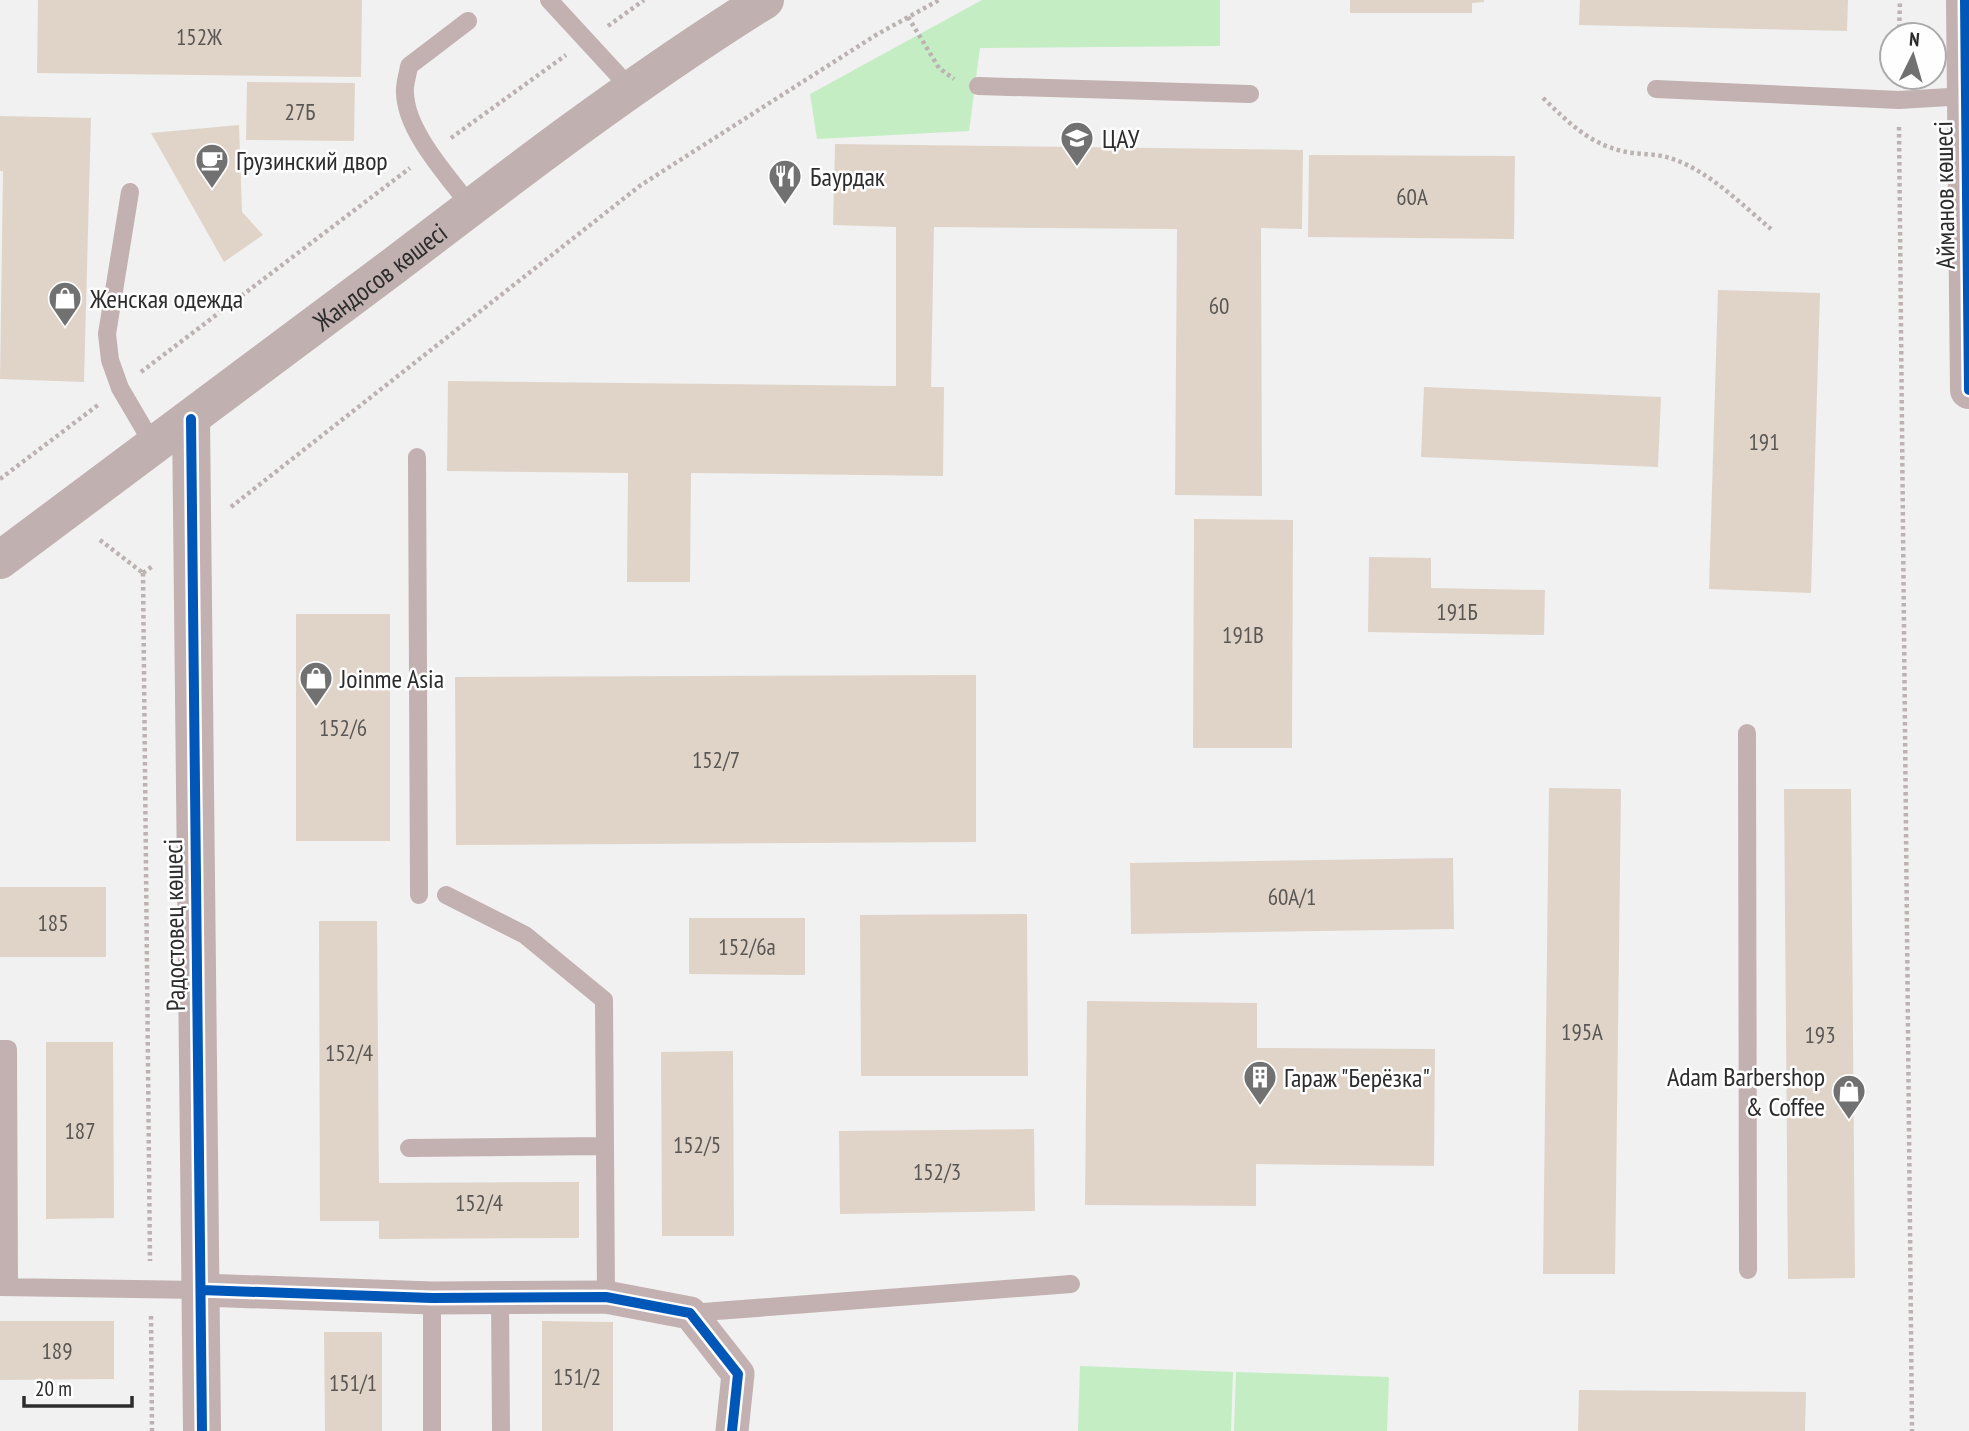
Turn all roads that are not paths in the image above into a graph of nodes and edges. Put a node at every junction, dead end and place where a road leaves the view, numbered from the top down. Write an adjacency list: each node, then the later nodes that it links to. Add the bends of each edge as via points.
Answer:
1 (549, 0): 7 (lane)
2 (765, 0): 7 (main road, Жандосов көшесі)
3 (1965, 0): 9 (street, Айманов көшесі)
4 (468, 21): 11 (lane, via 409,66 405,93 413,124)
5 (978, 86): 8 (lane)
6 (1656, 89): 9 (lane, via 1899,100)
7 (632, 90): 11 (main road, Жандосов көшесі)
8 (1250, 94)
9 (1966, 96): 12 (street, Айманов көшесі)
10 (130, 192): 14 (lane, via 107,334 120,388)
11 (471, 207): 13 (main road, Жандосов көшесі)
12 (1969, 390)
13 (191, 419): 14 (main road, Жандосов көшесі); 26 (street, Радостовец көшесі)
14 (154, 446): 16 (main road, Жандосов көшесі)
15 (417, 457): 18 (lane)
16 (0, 560)
17 (1747, 733): 23 (lane)
18 (419, 895)
19 (446, 895): 21 (lane, via 525,934 604,1000)
20 (0, 1049): 25 (lane, via 8,1049)
21 (604, 1146): 22 (lane); 28 (lane)
22 (409, 1147)
23 (1748, 1270)
24 (1071, 1284): 30 (lane)
25 (4, 1287): 26 (lane)
26 (201, 1290): 29 (street); 31 (street, Радостовец көшесі)
27 (500, 1297): 28 (street); 29 (street); 33 (lane)
28 (606, 1297): 30 (street)
29 (432, 1298): 32 (lane)
30 (690, 1313): 34 (street, via 738,1374)
31 (202, 1431)
32 (432, 1431)
33 (501, 1431)
34 (732, 1431)

